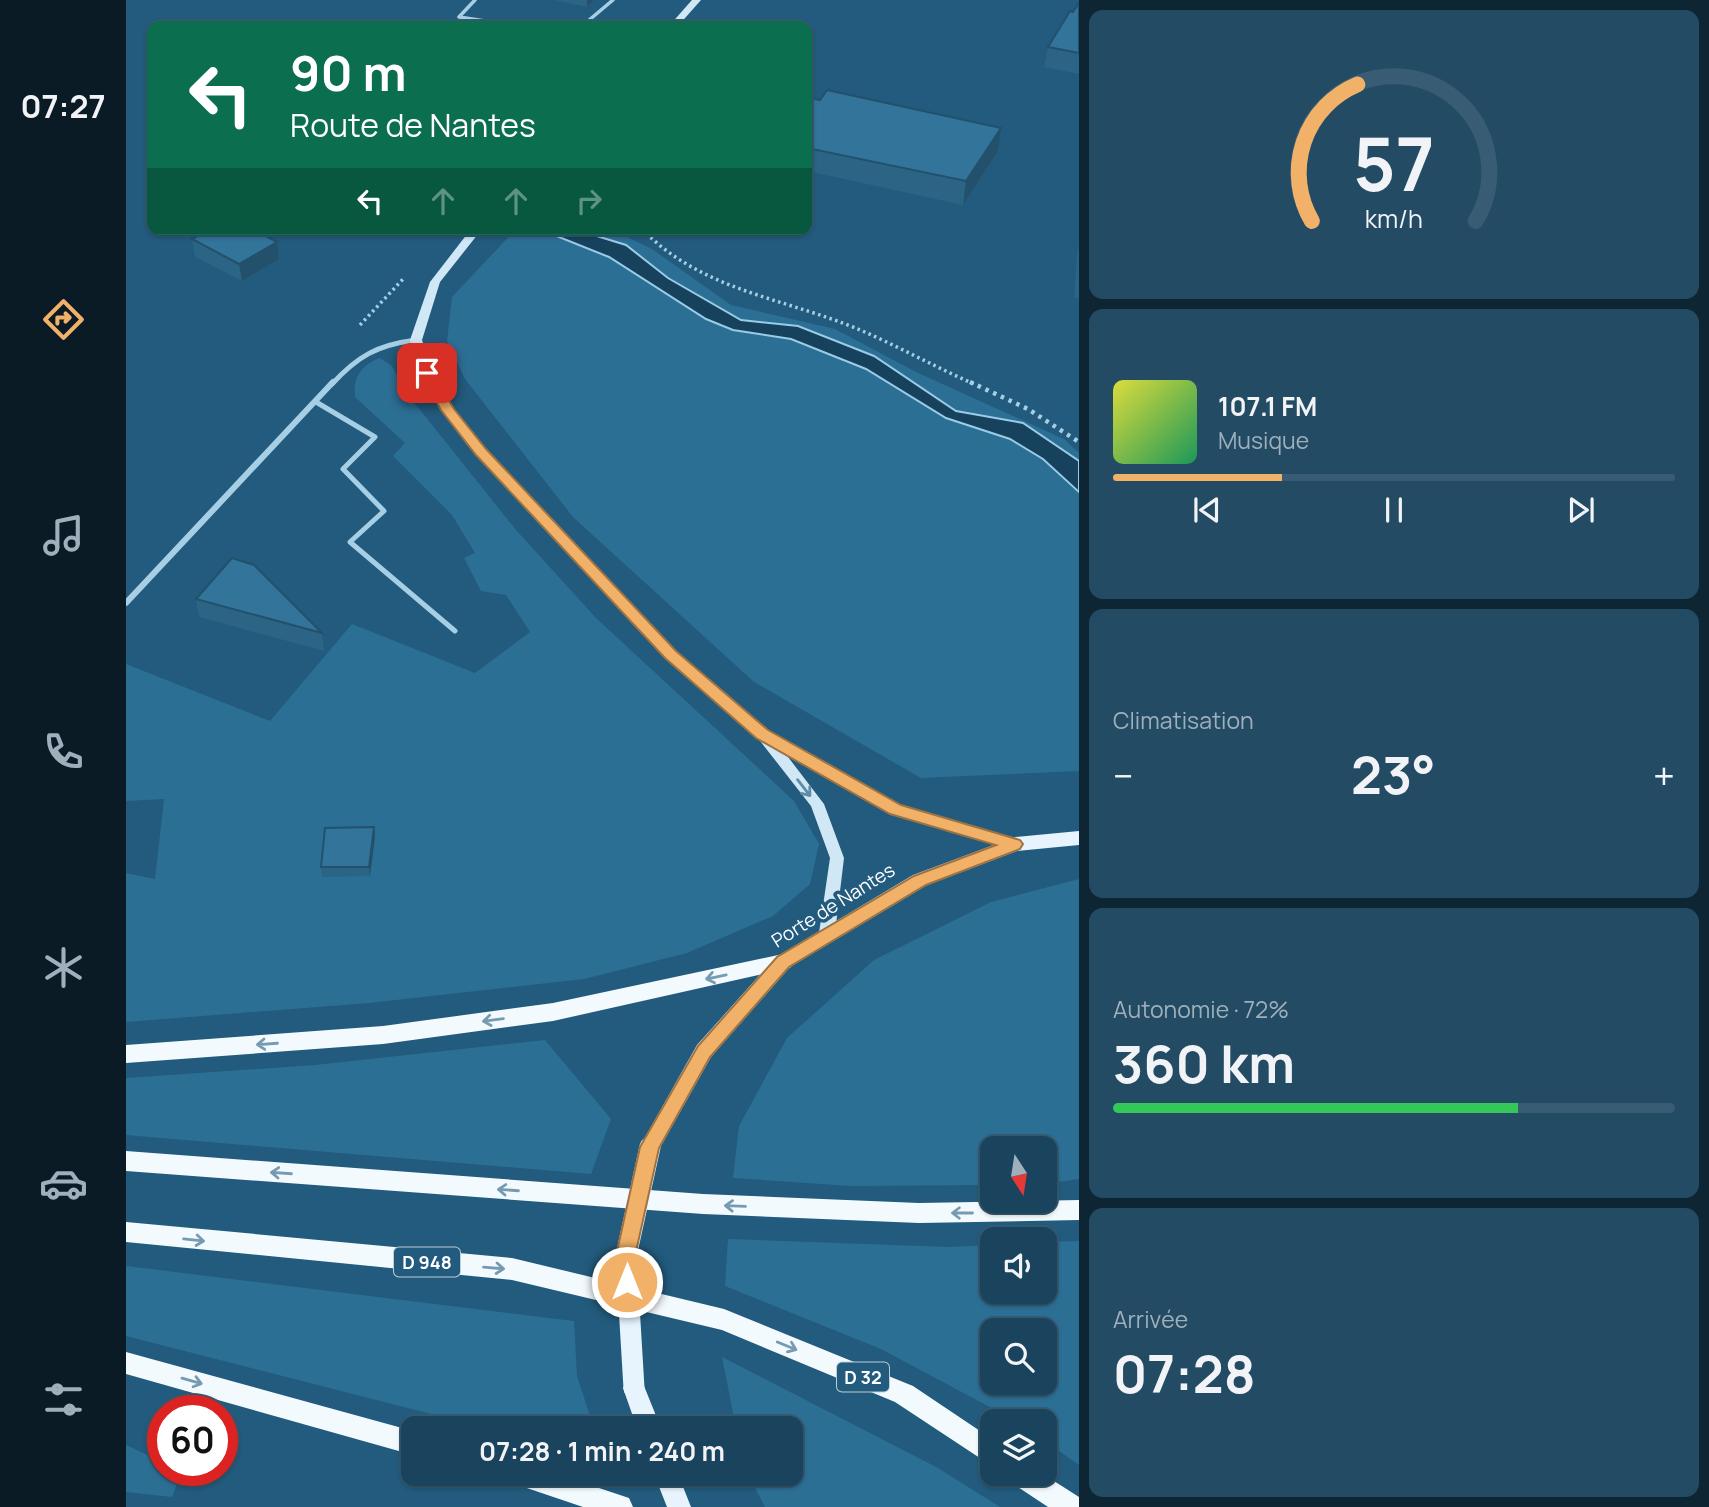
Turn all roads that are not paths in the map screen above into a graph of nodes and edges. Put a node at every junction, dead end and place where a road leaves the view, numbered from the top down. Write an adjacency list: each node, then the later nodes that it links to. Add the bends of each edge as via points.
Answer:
1 (475, 0): 4 (lane, via 459,17)
2 (613, 0): 5 (lane)
3 (697, 0): 6 (main road)
4 (486, 21)
5 (588, 21)
6 (678, 21)
7 (472, 235): 8 (main road, via 435,282)
8 (416, 340): 9 (street, via 391,343 355,359); 12 (main road, via 432,383 481,452 671,654)
9 (316, 402): 10 (street); 11 (lane, via 375,437 343,469 384,511 350,542)
10 (126, 603)
11 (455, 631)
12 (762, 734): 14 (main road, via 895,810); 15 (main road, one-way to 15, via 817,804 837,858)
13 (1079, 838): 14 (main road, Porte de Nantes)
14 (1014, 844): 15 (main road, Porte de Nantes, via 920,880)
15 (827, 933): 16 (main road, Porte de Nantes)
16 (783, 962): 17 (highway, one-way to 17, via 553,1012 383,1035); 23 (main road, Porte de Nantes, bridge, via 704,1051 650,1147 626,1256 634,1388)
17 (126, 1054)
18 (126, 1161): 19 (highway, one-way to 18, via 919,1213 703,1204)
19 (1079, 1210)
20 (126, 1232): 21 (highway, D 948, one-way to 21, via 512,1269)
21 (724, 1320): 25 (highway, D 32, one-way to 25, via 904,1394)
22 (126, 1363): 24 (highway, one-way to 24)
23 (644, 1416)
24 (401, 1440)
25 (980, 1446)
26 (557, 1486): 29 (highway)
27 (671, 1486): 30 (main road)
28 (1039, 1486): 31 (highway)
29 (620, 1507)
30 (679, 1507)
31 (1071, 1507)

